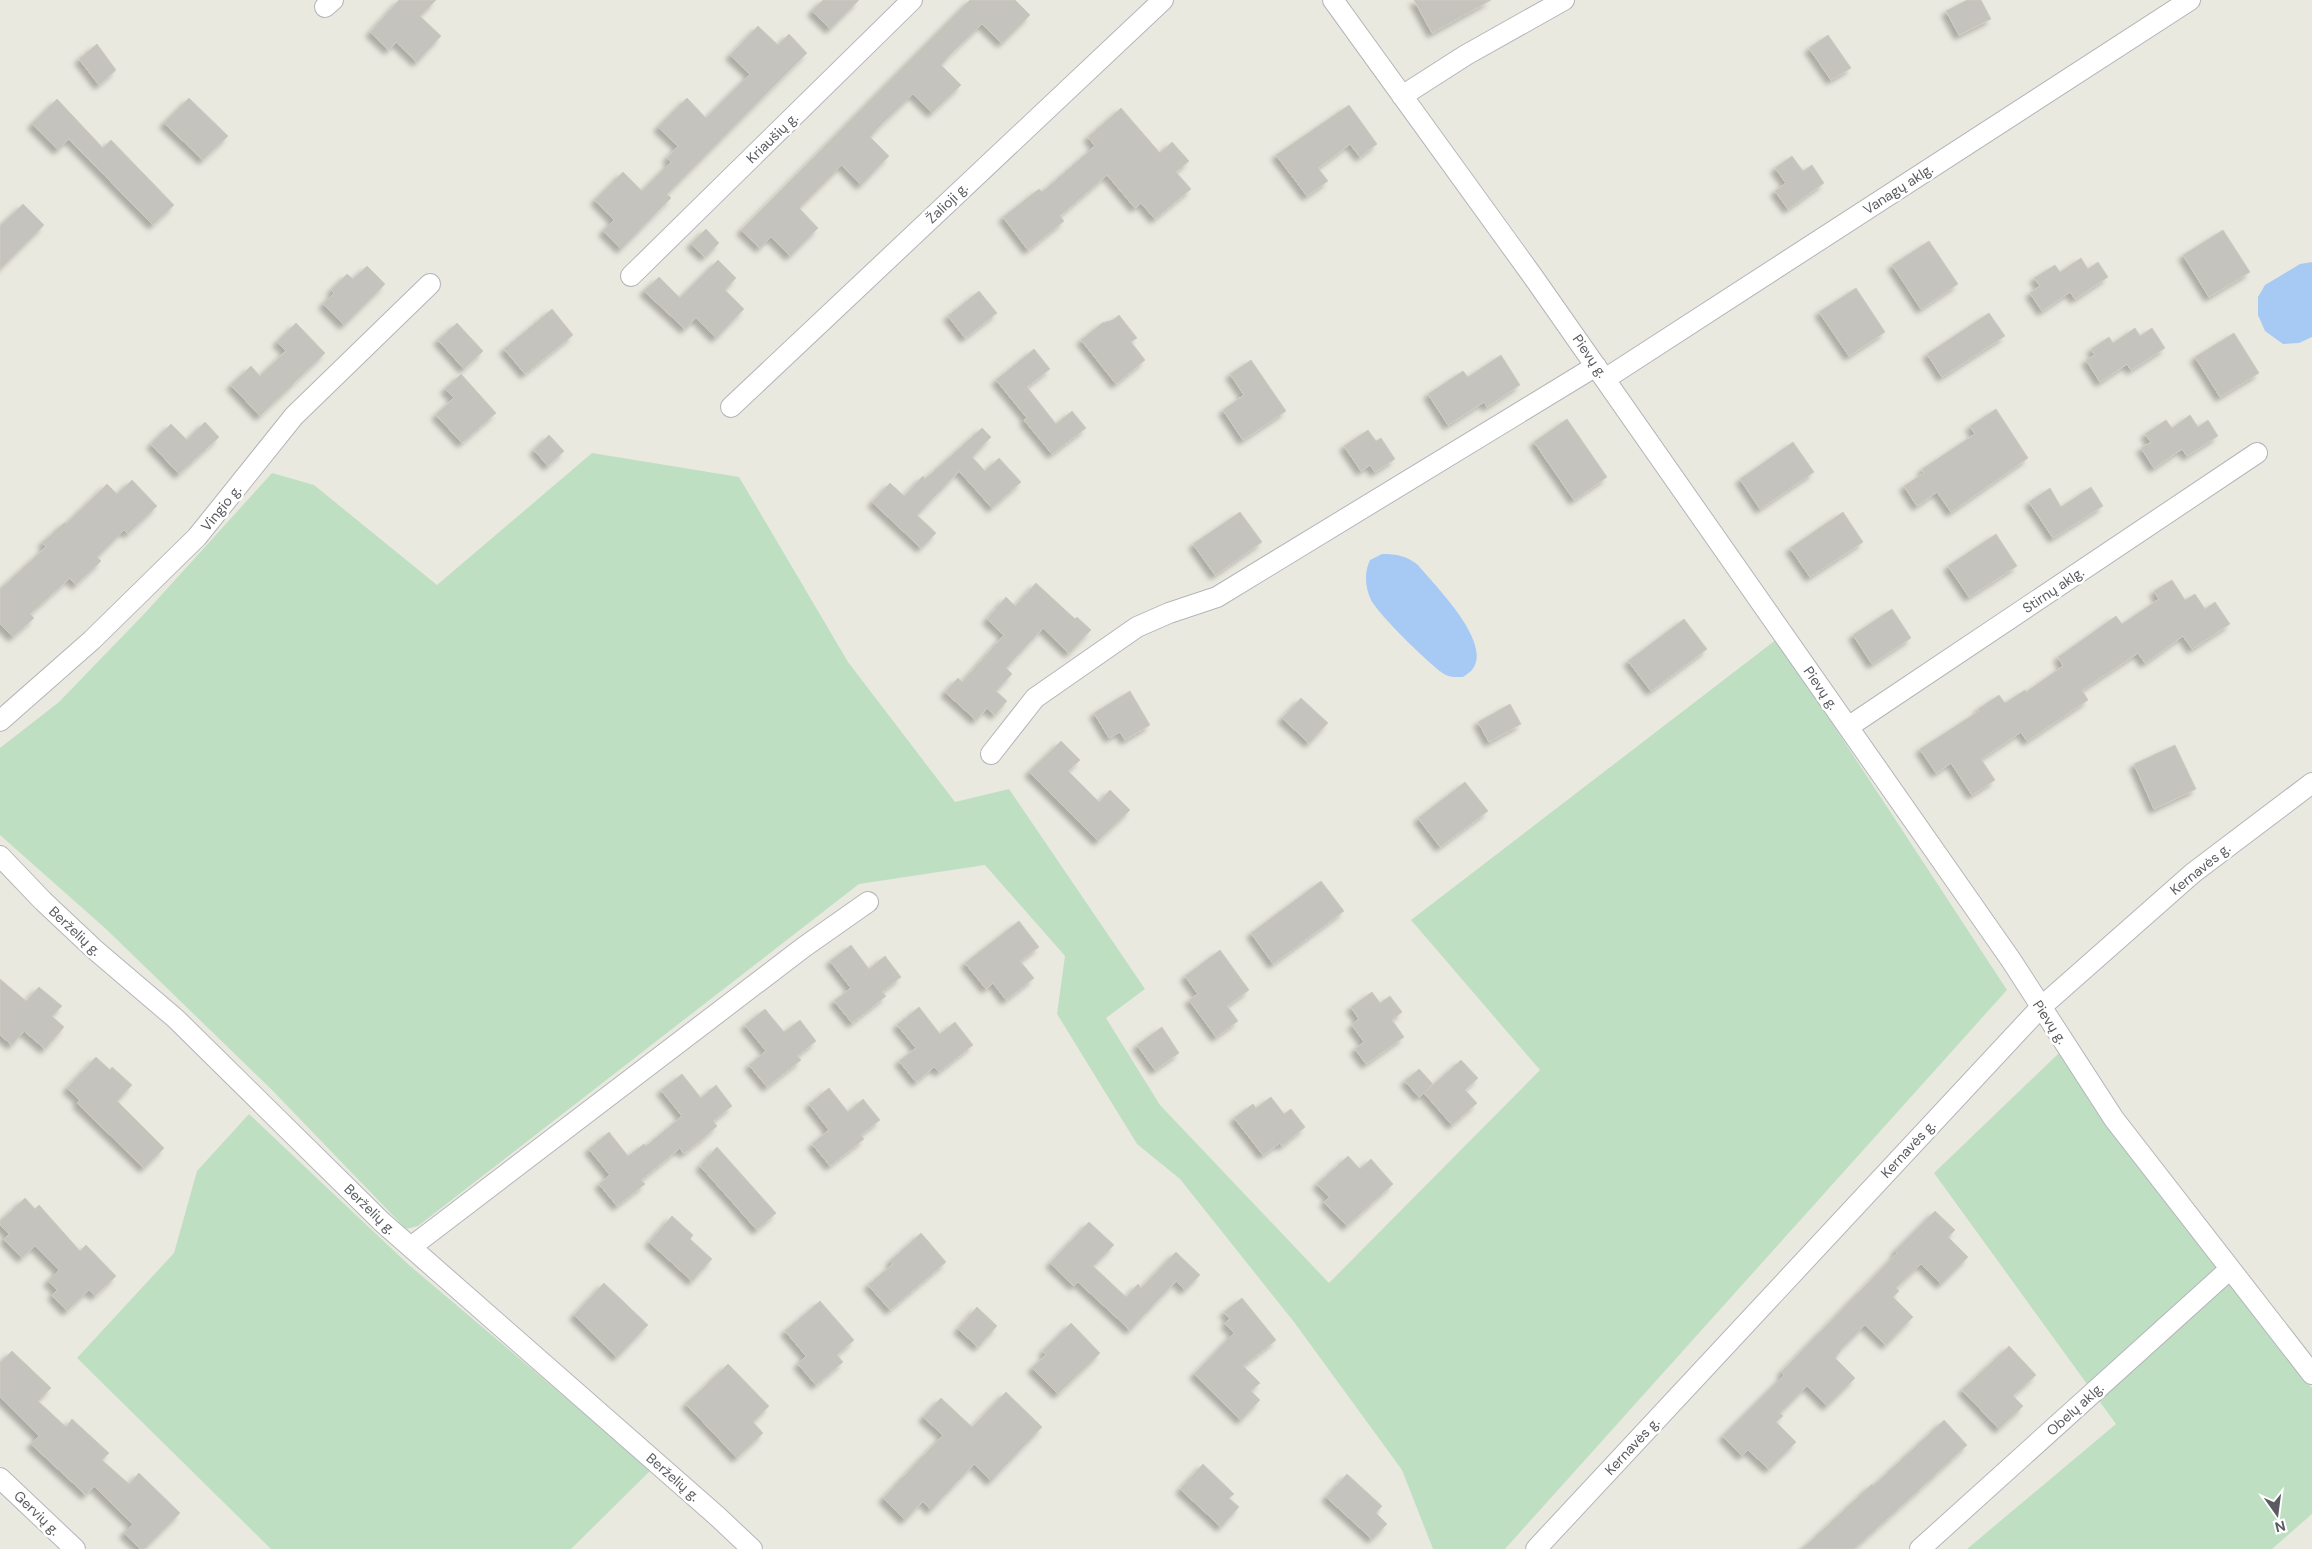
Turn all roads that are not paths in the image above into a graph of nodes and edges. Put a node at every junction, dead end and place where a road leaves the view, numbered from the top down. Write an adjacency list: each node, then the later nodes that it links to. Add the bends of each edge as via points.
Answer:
1 (912, 0): 7 (street, Kriaušių g.)
2 (1163, 0): 10 (street, Žalioji g.)
3 (1333, 0): 6 (street, Pievų g.)
4 (1564, 0): 6 (street, via 1466,55)
5 (2190, 0): 9 (street, Vanagų aklg.)
6 (1402, 96): 9 (street, Pievų g.)
7 (631, 276)
8 (430, 284): 12 (street, Vingio g., via 294,416 197,537 92,640)
9 (1601, 372): 13 (street, Pievų g.); 14 (street, Vanagų aklg., via 1217,597 1137,628 1035,698)
10 (731, 407)
11 (2257, 453): 13 (street, Stirnų aklg.)
12 (0, 721)
13 (1848, 727): 18 (street, Pievų g., via 2011,960)
14 (990, 754)
15 (2312, 783): 18 (street, Kernavės g., via 2193,873)
16 (0, 856): 19 (street, Berželių g., via 94,949 175,1018)
17 (868, 902): 19 (street, via 804,947)
18 (2040, 1008): 20 (street, Pievų g., via 2114,1119); 25 (street, Kernavės g.)
19 (411, 1247): 24 (street, Berželių g.)
20 (2230, 1268): 21 (street, Pievų g.); 26 (street, Obelų aklg.)
21 (2312, 1374)
22 (0, 1478): 23 (street, Gervių g.)
23 (75, 1549)
24 (752, 1549)
25 (1536, 1549)
26 (1920, 1549)

